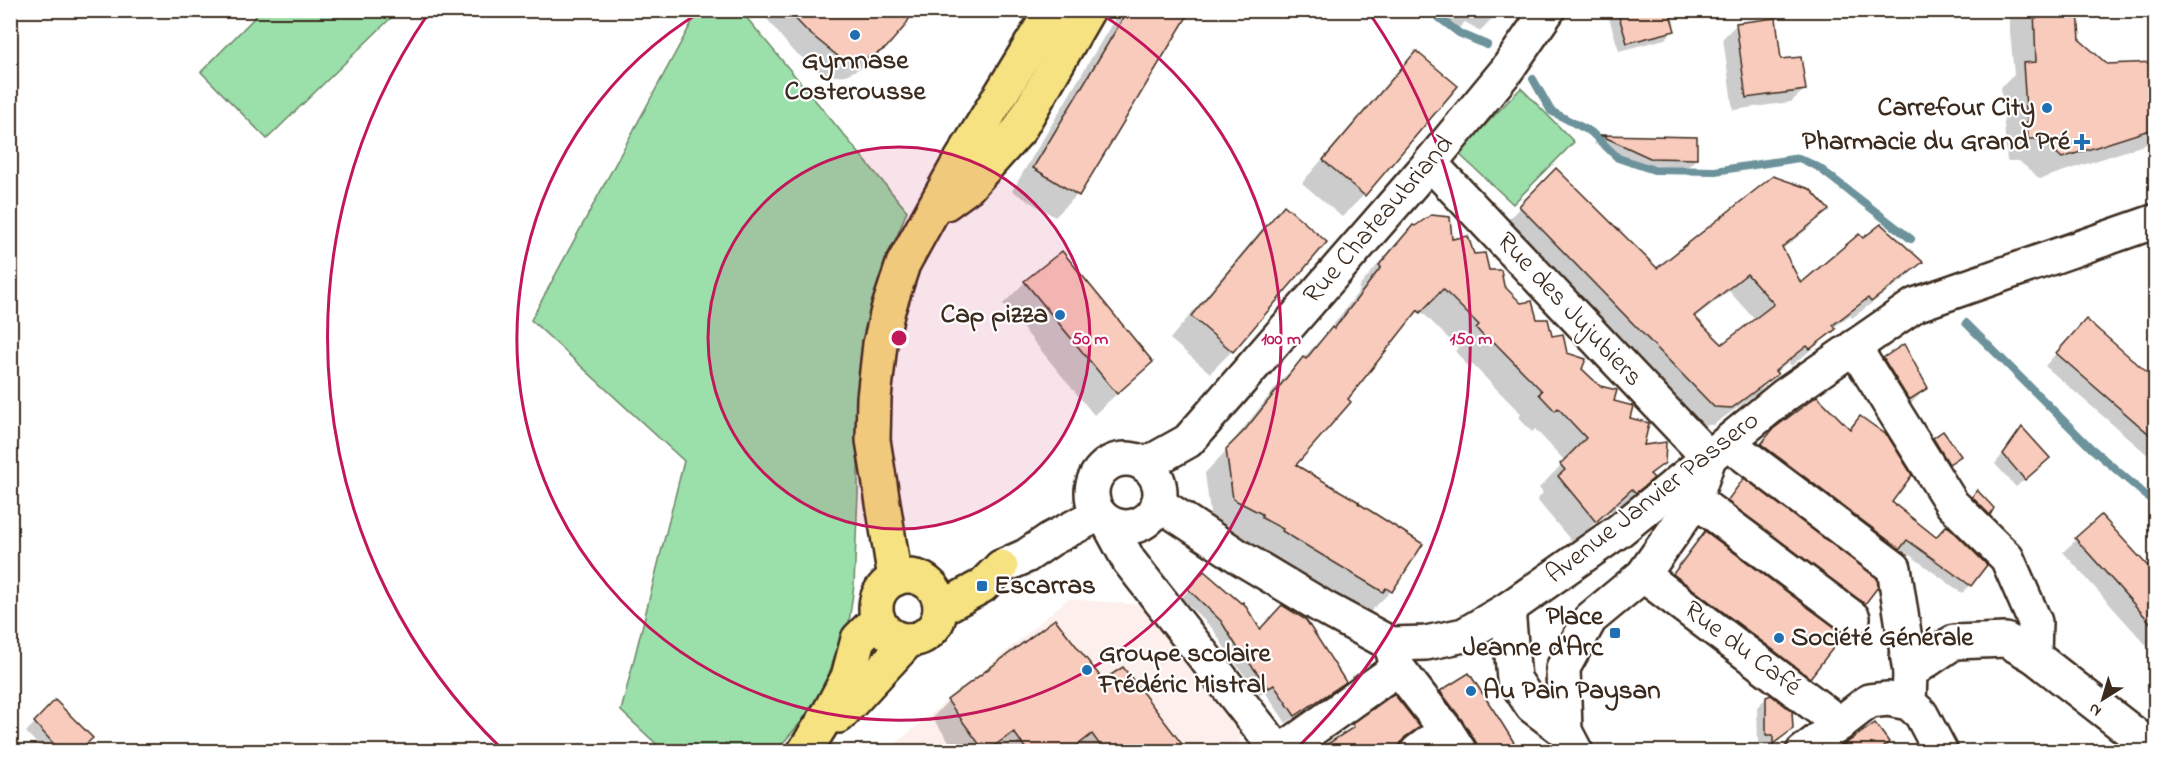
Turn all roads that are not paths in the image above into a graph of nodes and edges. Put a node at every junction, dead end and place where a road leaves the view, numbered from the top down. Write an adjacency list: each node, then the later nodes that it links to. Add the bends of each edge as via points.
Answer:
1 (1052, 10): 5 (main road)
2 (1088, 10): 5 (main road, via 1019,130 968,187)
3 (1548, 10): 4 (street, Rue Chateaubriand, via 1506,71)
4 (1430, 163): 8 (street, Rue des Jujubiers); 9 (street, Rue Chateaubriand, via 1188,441)
5 (930, 214): 15 (main road, via 903,264 888,310 875,387 873,440)
6 (2156, 221): 7 (street, Avenue Janvier Passero, via 1915,305)
7 (1854, 347): 8 (street, Avenue Janvier Passero, via 1785,395); 22 (street, via 1952,504 2007,558 2036,622)
8 (1718, 450): 10 (street); 17 (street, Avenue Janvier Passero, via 1620,530); 23 (street, Rue des Jujubiers, via 1894,568)
9 (1145, 465): 11 (street, via 1157,480); 12 (street, via 1117,460 1099,472 1092,493 1093,504)
10 (1695, 500): 14 (street); 18 (street)
11 (1158, 503): 12 (street, via 1152,515 1138,525 1118,526); 21 (street, Avenue Janvier Passero, via 1357,627)
12 (1103, 518): 13 (street, via 1051,539); 29 (street, via 1129,561)
13 (1001, 567): 16 (main road, via 982,586)
14 (1643, 575): 24 (street, Rue du Café); 26 (street, via 1590,620 1563,668)
15 (895, 579): 16 (main road, via 909,576 926,583 937,597); 19 (main road, via 879,594)
16 (940, 609): 20 (main road, via 929,633)
17 (1508, 609): 21 (street, Avenue Janvier Passero, via 1464,635 1425,643); 26 (street, via 1514,679 1532,706)
18 (1853, 618)
19 (878, 619): 20 (main road, via 890,635); 28 (main road, via 858,639 848,677)
20 (909, 640): 28 (main road)
21 (1394, 656): 25 (street); 29 (street, via 1314,727)
22 (2034, 656): 23 (street, via 2006,640 1954,642); 27 (street, via 2142,740)
23 (1910, 687): 24 (street, via 1888,699 1869,701); 32 (street)
24 (1840, 724): 31 (street)
25 (1453, 741): 30 (street)
26 (1571, 741)
27 (2156, 744)
28 (805, 752)
29 (1279, 752)
30 (1417, 752)
31 (1803, 752)
32 (1941, 752)

